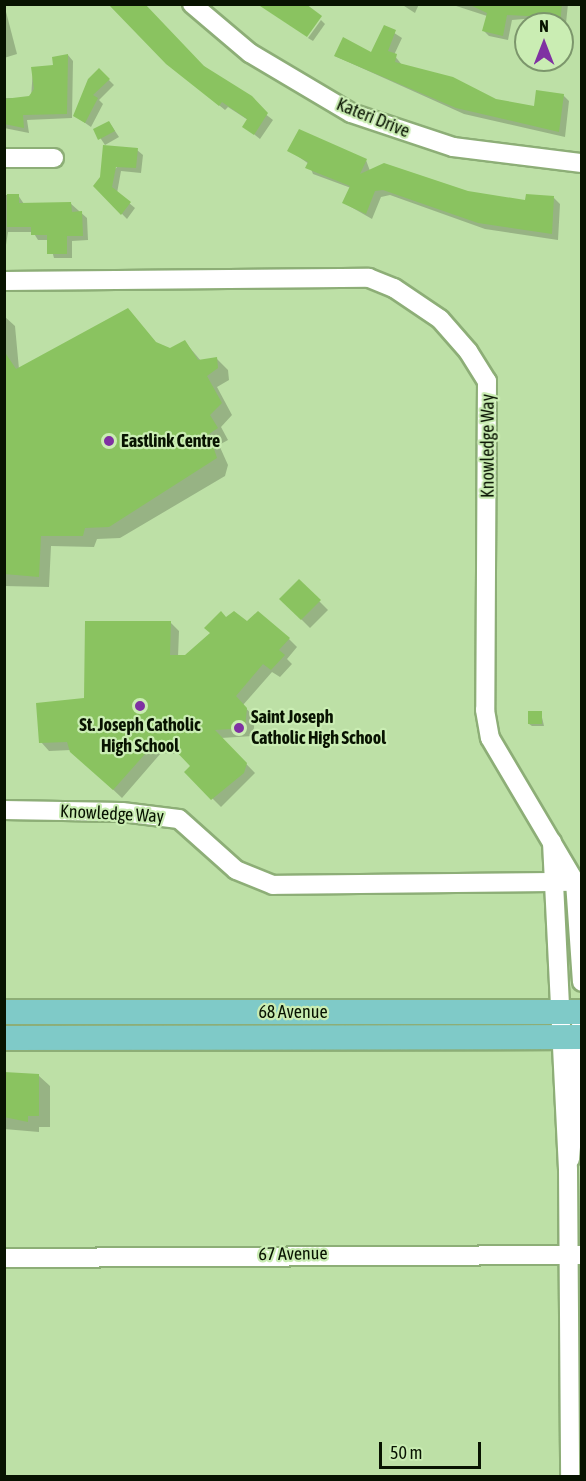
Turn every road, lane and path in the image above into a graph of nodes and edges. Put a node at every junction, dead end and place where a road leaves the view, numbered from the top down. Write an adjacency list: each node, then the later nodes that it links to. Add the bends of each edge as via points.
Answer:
1 (192, 4): 4 (street, Kateri Drive, via 250,53 351,113 453,147)
2 (4, 158): 3 (street)
3 (54, 158)
4 (582, 163)
5 (4, 280): 7 (street, Knowledge Way, via 369,278 394,288 440,319 487,381 485,710 490,738 551,837)
6 (4, 810): 7 (street, Knowledge Way, via 122,812 179,819 236,870 273,885)
7 (566, 882): 8 (street, Knowledge Way); 10 (street, Knowledge Way)
8 (582, 982)
9 (4, 1012): 10 (main road, 68 Avenue)
10 (574, 1012): 12 (street, Knowledge Way)
11 (4, 1038): 12 (main road, 68 Avenue)
12 (574, 1038): 13 (street, Knowledge Way, via 568,1170)
13 (575, 1255): 14 (street, 67 Avenue); 15 (street, Knowledge Way)
14 (4, 1258)
15 (570, 1476)

